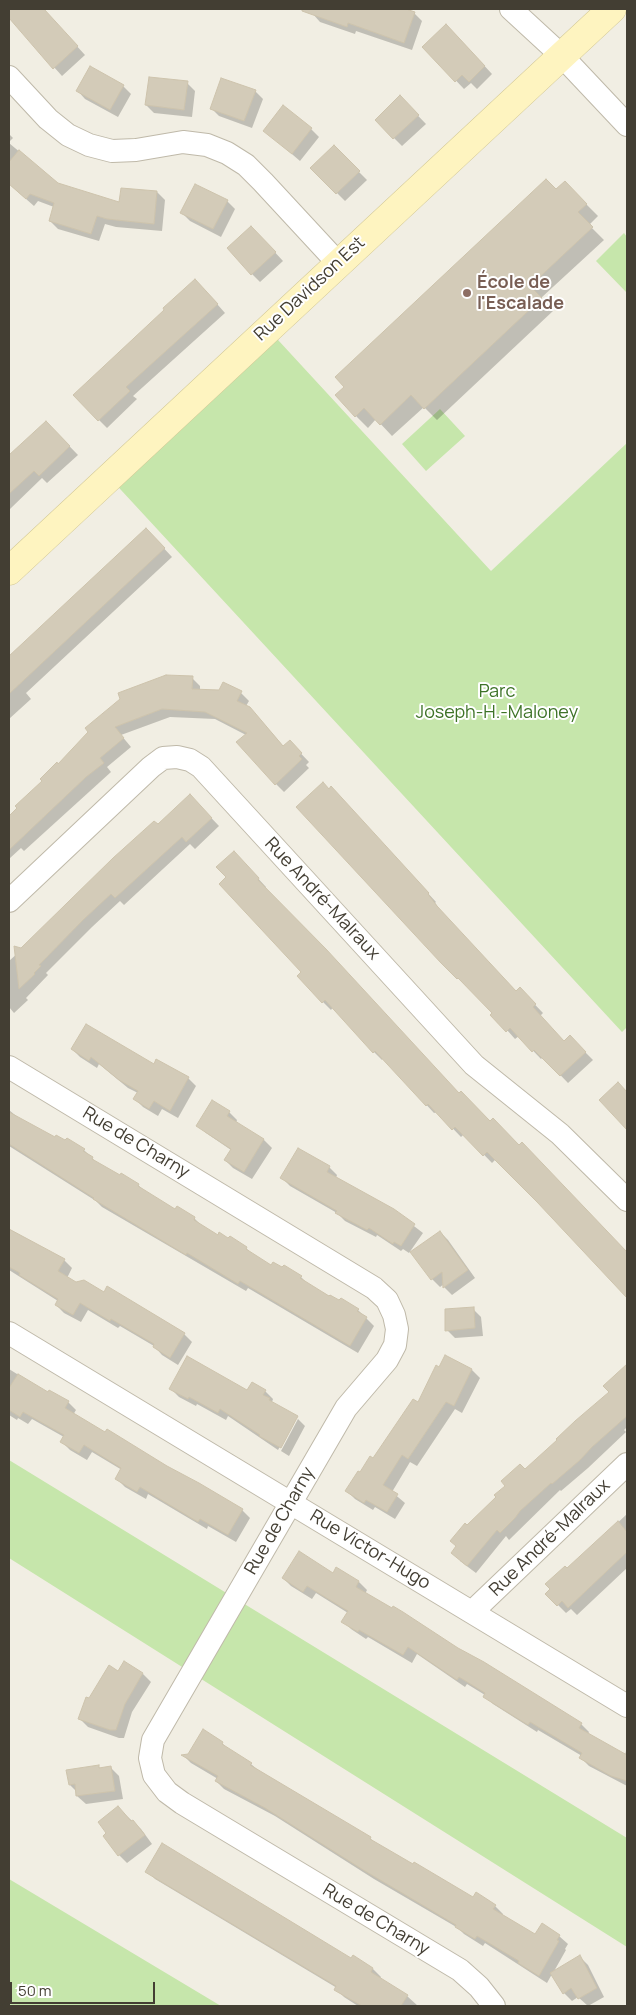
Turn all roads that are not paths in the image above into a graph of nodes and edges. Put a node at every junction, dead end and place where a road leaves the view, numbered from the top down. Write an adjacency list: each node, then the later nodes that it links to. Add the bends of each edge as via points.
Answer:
1 (512, 9): 3 (street)
2 (612, 9): 3 (street, Rue Davidson Est)
3 (562, 56): 5 (street); 6 (street, Rue Davidson Est)
4 (9, 77): 6 (street, via 48,119 68,136 89,145 112,151 183,142 207,145 227,153 246,165)
5 (627, 125)
6 (338, 263): 7 (street, Rue Davidson Est)
7 (9, 571)
8 (9, 901): 10 (street, Rue André-Malraux, via 151,767 163,758 177,756 190,760 201,767 474,1065)
9 (9, 1066): 13 (street, Rue de Charny, via 374,1288 387,1300 397,1329 387,1360 346,1408)
10 (623, 1188)
11 (9, 1334): 13 (street, Rue Victor-Hugo)
12 (627, 1464): 14 (street, Rue André-Malraux)
13 (291, 1502): 14 (street, Rue Victor-Hugo); 16 (street, Rue de Charny, via 153,1740 150,1758 154,1775 167,1792 182,1803 460,1970 479,1986)
14 (473, 1611): 15 (street, Rue Victor-Hugo)
15 (627, 1706)
16 (494, 2006)

